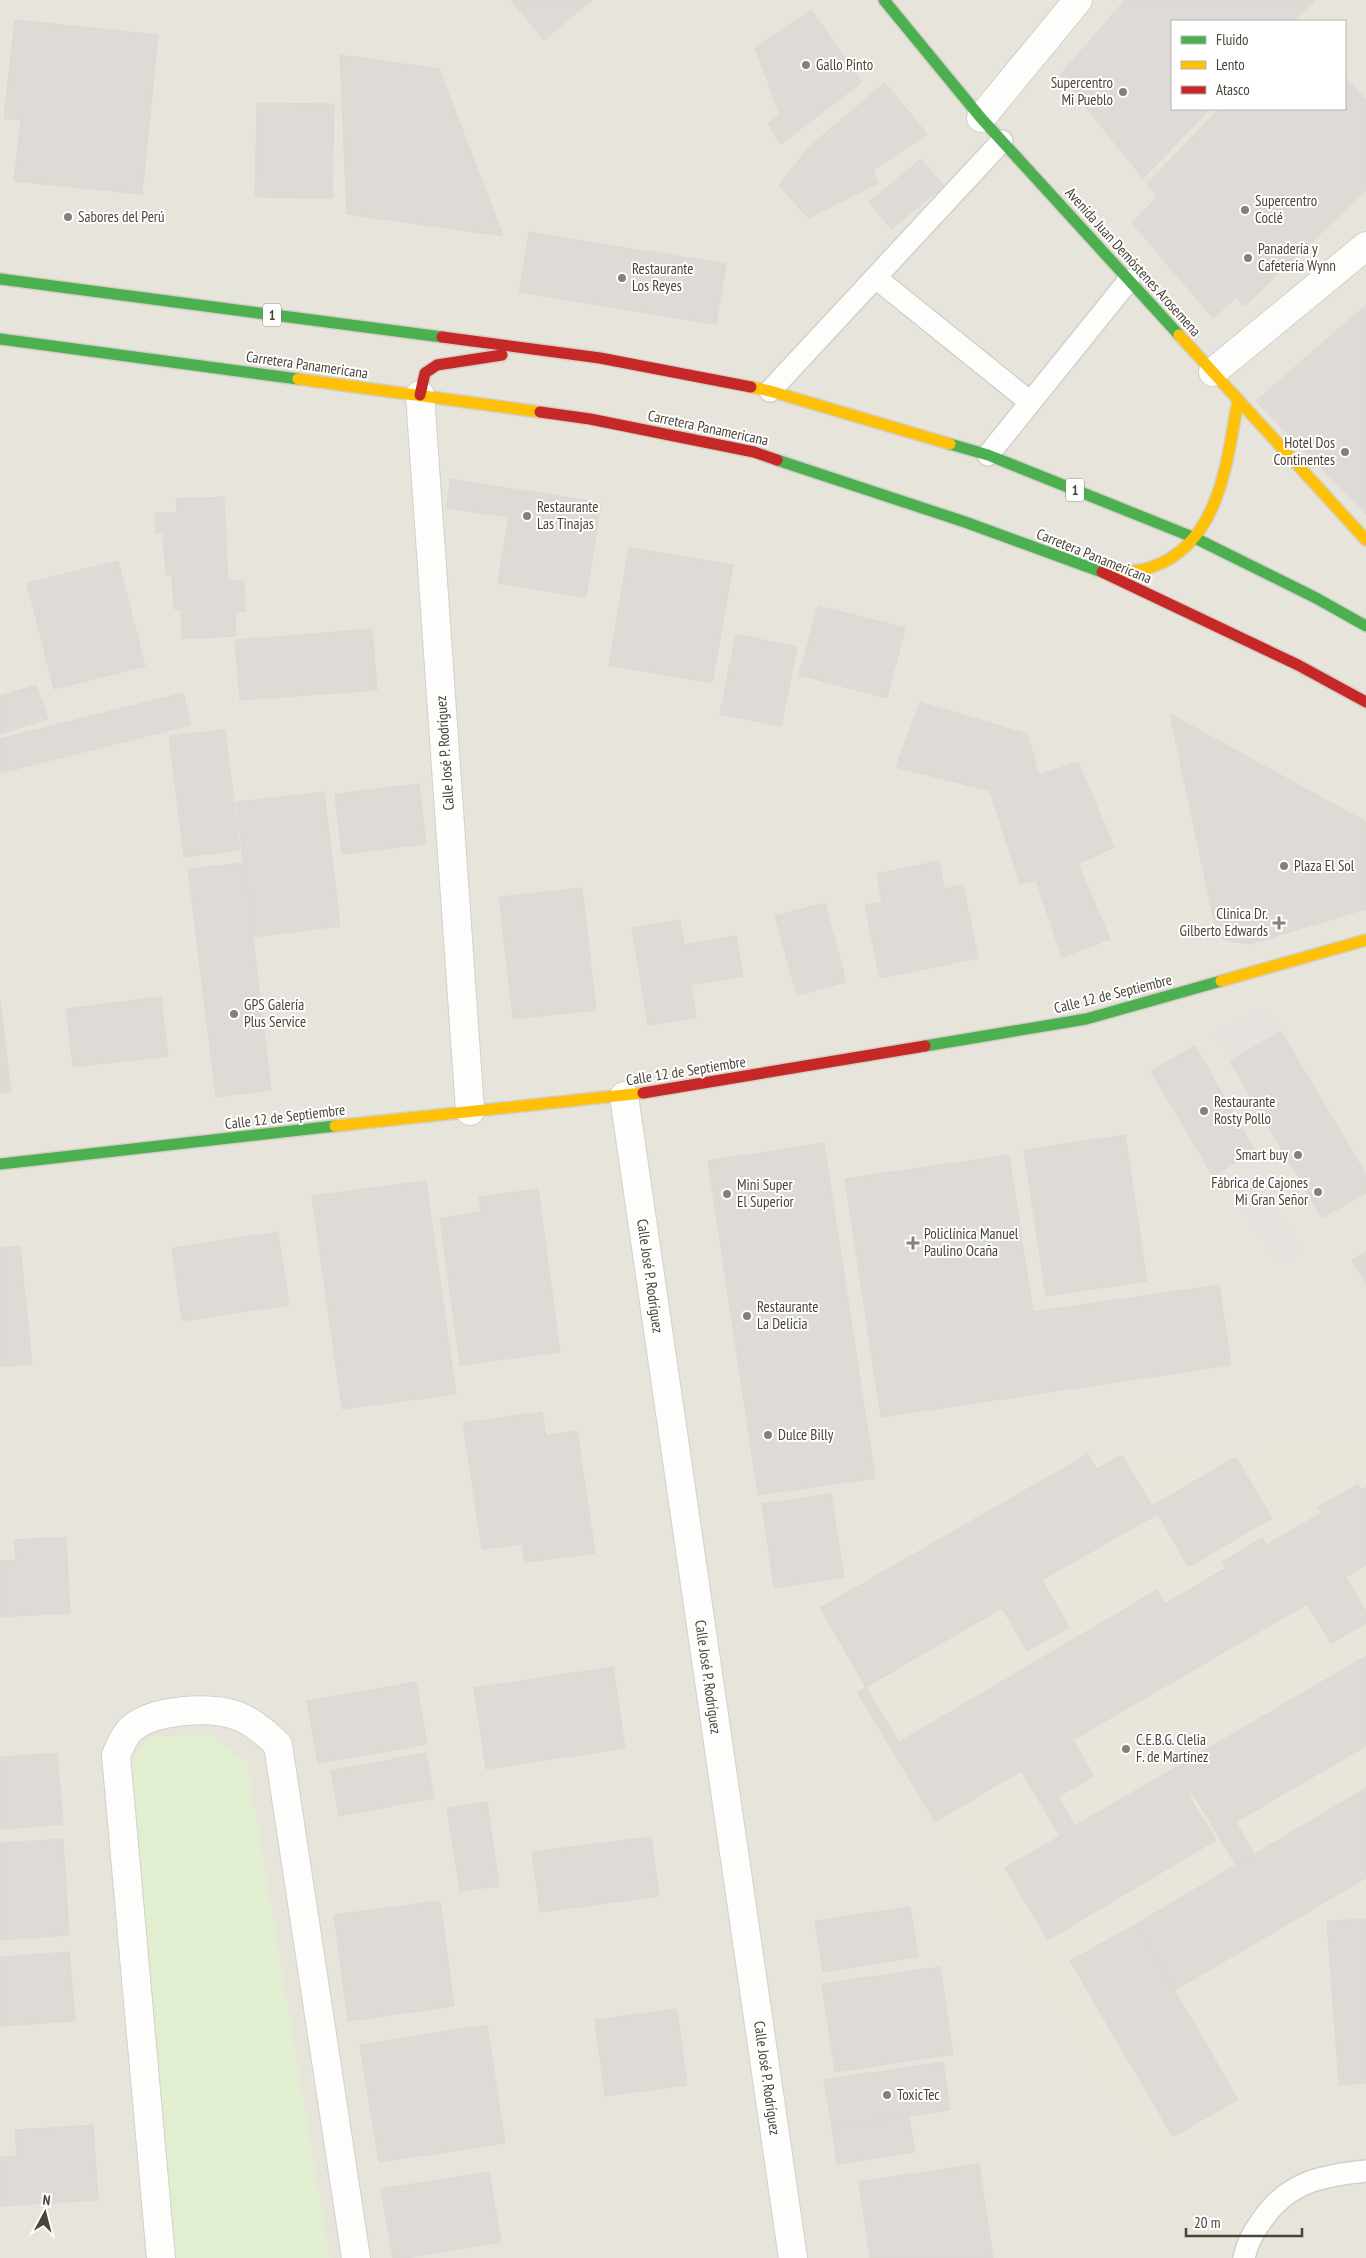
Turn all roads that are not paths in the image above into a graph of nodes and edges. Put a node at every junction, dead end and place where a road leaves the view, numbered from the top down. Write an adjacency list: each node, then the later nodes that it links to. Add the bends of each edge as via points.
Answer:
1 (884, 0): 3 (main road, Avenida Juan Demóstenes Arosemena)
2 (1078, 0): 3 (street)
3 (981, 118): 4 (main road, Avenida Juan Demóstenes Arosemena)
4 (1002, 141): 6 (lane); 8 (main road, Avenida Juan Demóstenes Arosemena)
5 (1366, 246): 11 (street)
6 (876, 278): 12 (lane); 15 (lane)
7 (0, 279): 10 (main road, 1)
8 (1129, 280): 11 (main road, Avenida Juan Demóstenes Arosemena); 15 (lane)
9 (0, 339): 13 (main road, Carretera Panamericana)
10 (543, 351): 12 (main road, 1, via 600,358); 13 (main road, via 437,365 425,373)
11 (1213, 372): 14 (main road, Avenida Juan Demóstenes Arosemena)
12 (770, 391): 16 (main road, 1)
13 (420, 395): 19 (main road, Carretera Panamericana, via 590,419 754,452 965,522); 24 (street, Calle José P. Rodríguez)
14 (1238, 400): 17 (main road, via 1216,500); 18 (main road, Avenida Juan Demóstenes Arosemena)
15 (1030, 402): 16 (lane)
16 (988, 455): 17 (main road, 1)
17 (1196, 538): 19 (main road, via 1151,568); 20 (main road, 1)
18 (1366, 540)
19 (1102, 572): 21 (main road, Carretera Panamericana, via 1298,665)
20 (1366, 626)
21 (1366, 702)
22 (1366, 940): 23 (main road, Calle 12 de Septiembre, via 1086,1019)
23 (624, 1096): 24 (main road, Calle 12 de Septiembre); 29 (street, Calle José P. Rodríguez)
24 (470, 1111): 25 (main road, Calle 12 de Septiembre)
25 (0, 1164)
26 (1366, 2171): 30 (lane, via 1312,2180 1288,2192 1252,2233)
27 (161, 2258): 28 (street, via 116,1755 129,1730 152,1716 208,1711 239,1717 266,1733 278,1745)
28 (356, 2258)
29 (793, 2258)
30 (1244, 2258)

